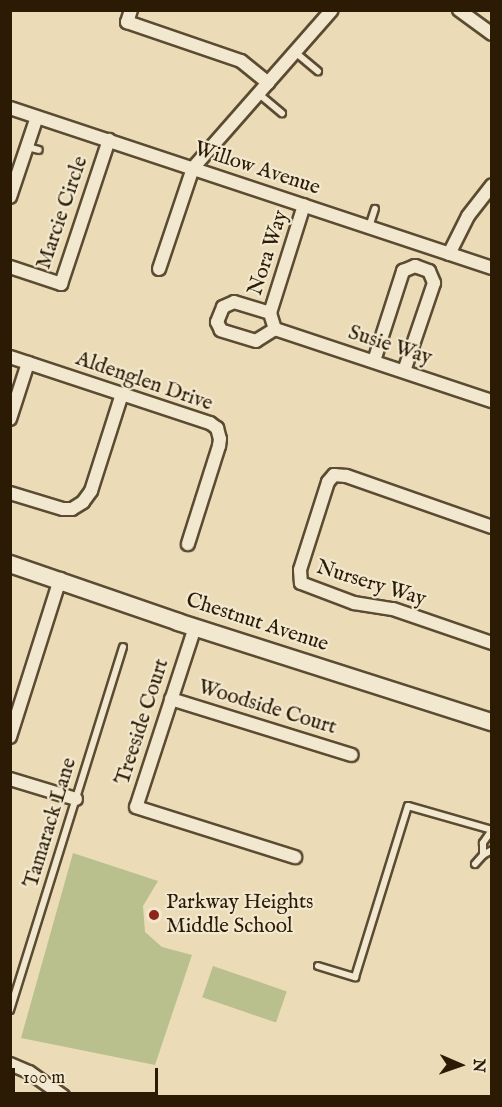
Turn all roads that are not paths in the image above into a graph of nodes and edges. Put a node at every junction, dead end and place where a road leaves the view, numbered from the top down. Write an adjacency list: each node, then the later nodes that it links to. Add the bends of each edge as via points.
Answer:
1 (131, 10): 7 (street, via 127,22 241,61)
2 (332, 10): 5 (street)
3 (459, 10): 4 (street)
4 (492, 34)
5 (295, 52): 6 (lane); 7 (street)
6 (318, 71)
7 (268, 83): 8 (street)
8 (258, 94): 10 (lane); 13 (street)
9 (10, 108): 11 (street, Willow Avenue)
10 (282, 113)
11 (37, 117): 12 (street, Willow Avenue); 14 (street, via 33,148)
12 (109, 140): 13 (street, Willow Avenue); 21 (street, Marcie Circle, via 61,284)
13 (193, 168): 17 (street, Willow Avenue); 23 (street)
14 (14, 178): 16 (street)
15 (492, 185): 20 (street, via 468,216)
16 (10, 197)
17 (304, 206): 19 (street, Willow Avenue); 24 (street, Nora Way)
18 (375, 209): 19 (lane)
19 (369, 227): 20 (street, Willow Avenue)
20 (449, 254): 22 (street, Willow Avenue)
21 (10, 267)
22 (492, 268)
23 (159, 269)
24 (270, 313): 25 (street); 25 (street, via 234,302 223,307 217,322 221,330 256,341)
25 (275, 328): 27 (street, Susie Way)
26 (10, 357): 28 (street, Aldenglen Drive)
27 (374, 361): 29 (street, Susie Way); 29 (street, via 403,271 415,266 429,271 434,283)
28 (28, 363): 30 (street, Aldenglen Drive); 32 (street)
29 (404, 371): 31 (street, Susie Way)
30 (122, 394): 33 (street, via 91,491 83,502 63,509); 35 (street, Aldenglen Drive, via 210,423 219,433 219,446)
31 (492, 401)
32 (10, 418)
33 (10, 493)
34 (492, 527): 39 (street, Nursery Way, via 334,475 328,482 300,570 302,584 354,603 393,609)
35 (188, 544)
36 (10, 564): 37 (main road, Chestnut Avenue)
37 (60, 579): 38 (main road, Chestnut Avenue); 43 (street)
38 (195, 627): 41 (street, Treeside Court); 42 (main road, Chestnut Avenue)
39 (492, 644)
40 (123, 646): 46 (lane, Tamarack Lane)
41 (171, 699): 44 (street, Woodside Court); 49 (street, Treeside Court, via 136,807)
42 (492, 722)
43 (10, 737)
44 (352, 755)
45 (10, 779): 46 (street)
46 (76, 799): 52 (lane, Tamarack Lane)
47 (492, 850): 48 (lane)
48 (483, 855): 50 (lane); 51 (lane, via 483,843 492,830 408,806 356,977)
49 (295, 857)
50 (475, 864)
51 (318, 966)
52 (10, 1010)
53 (10, 1064): 54 (street, via 29,1072)
54 (55, 1094)

